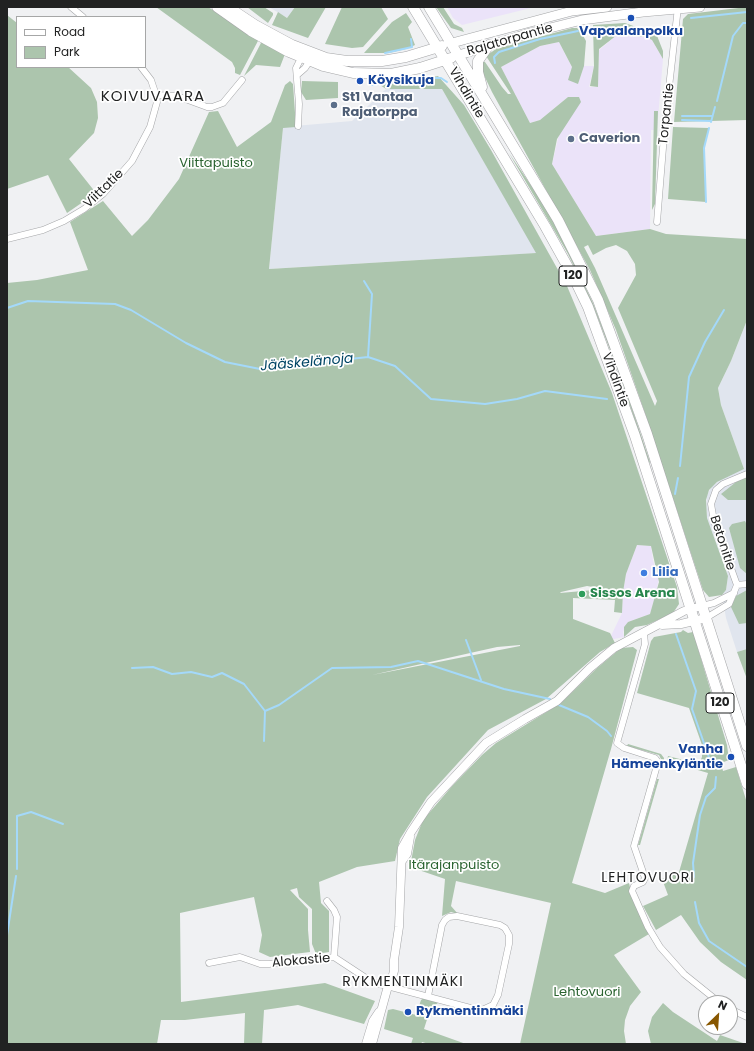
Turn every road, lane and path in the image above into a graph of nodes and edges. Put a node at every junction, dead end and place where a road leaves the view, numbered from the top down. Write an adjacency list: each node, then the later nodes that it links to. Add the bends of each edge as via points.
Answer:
1 (71, 7): 10 (street)
2 (218, 7): 16 (main road, Rajatorpantie, via 251,31)
3 (228, 7): 16 (main road, Rajatorpantie)
4 (413, 7): 14 (main road, Vihdintie / 120)
5 (429, 7): 12 (main road, Vihdintie / 120)
6 (608, 7): 9 (main road, Rajatorpantie)
7 (700, 7): 8 (main road, Rajatorpantie)
8 (678, 8): 11 (main road, Rajatorpantie); 24 (street, Torpantie)
9 (576, 9): 11 (street); 12 (main road, Rajatorpantie)
10 (82, 16)
11 (582, 20): 13 (main road, Rajatorpantie)
12 (452, 43): 14 (main road, Rajatorpantie); 15 (main road, Vihdintie / 120)
13 (489, 45): 15 (main road, Rajatorpantie); 22 (main road, via 480,57 478,66 479,79)
14 (437, 47): 16 (main road, Rajatorpantie, via 396,60 365,62); 17 (main road, Vihdintie / 120)
15 (459, 55): 17 (main road, Rajatorpantie); 22 (main road, Vihdintie / 120)
16 (307, 56): 17 (main road, Rajatorpantie, via 353,73 378,75 420,68); 19 (street); 19 (street, via 296,68)
17 (445, 60): 31 (main road, Vihdintie / 120, via 563,257 588,307 635,436)
18 (142, 68): 21 (street, via 151,80)
19 (297, 76): 23 (street)
20 (242, 80): 21 (street, via 223,103 212,107 177,96)
21 (156, 95): 25 (street, Viittatie, via 155,112 136,155 102,194 84,209 63,221 38,232)
22 (488, 102): 30 (main road, Vihdintie / 120, via 558,220 598,300 642,420)
23 (298, 126)
24 (657, 222)
25 (7, 239)
26 (747, 474): 28 (street, Betonitie, via 716,490 711,504 714,520)
27 (747, 584): 28 (street)
28 (737, 585): 29 (street)
29 (734, 593): 30 (street); 32 (street, via 729,604)
30 (702, 606): 31 (street); 32 (main road, Vihdintie / 120)
31 (690, 609): 33 (main road, Vihdintie / 120); 34 (street)
32 (706, 618): 33 (street); 36 (main road, Vihdintie / 120)
33 (694, 621): 34 (street); 37 (main road, Vihdintie / 120)
34 (661, 625): 35 (street)
35 (644, 633): 43 (street, via 614,648 557,701 486,743 445,786 411,832 402,848 399,927 394,960 388,973); 44 (street, via 645,644 617,743 624,748 655,758 658,762 634,846 645,878 643,882 634,886 632,891 660,947 684,974)
36 (747, 746)
37 (747, 784)
38 (327, 901): 40 (street, via 337,917)
39 (258, 955): 41 (street, Alokastie)
40 (334, 957): 41 (street, Alokastie, via 269,964); 43 (street, Alokastie, via 372,982)
41 (254, 961): 42 (street, Alokastie, via 240,957)
42 (209, 963)
43 (388, 984): 45 (street, Alokastie); 46 (street)
44 (710, 995)
45 (428, 996): 45 (street, via 445,920 457,916 505,928 509,934 509,944 498,995 493,1005 478,1010)
46 (381, 1010): 47 (street, via 375,1017); 48 (street)
47 (366, 1044)
48 (372, 1044)

